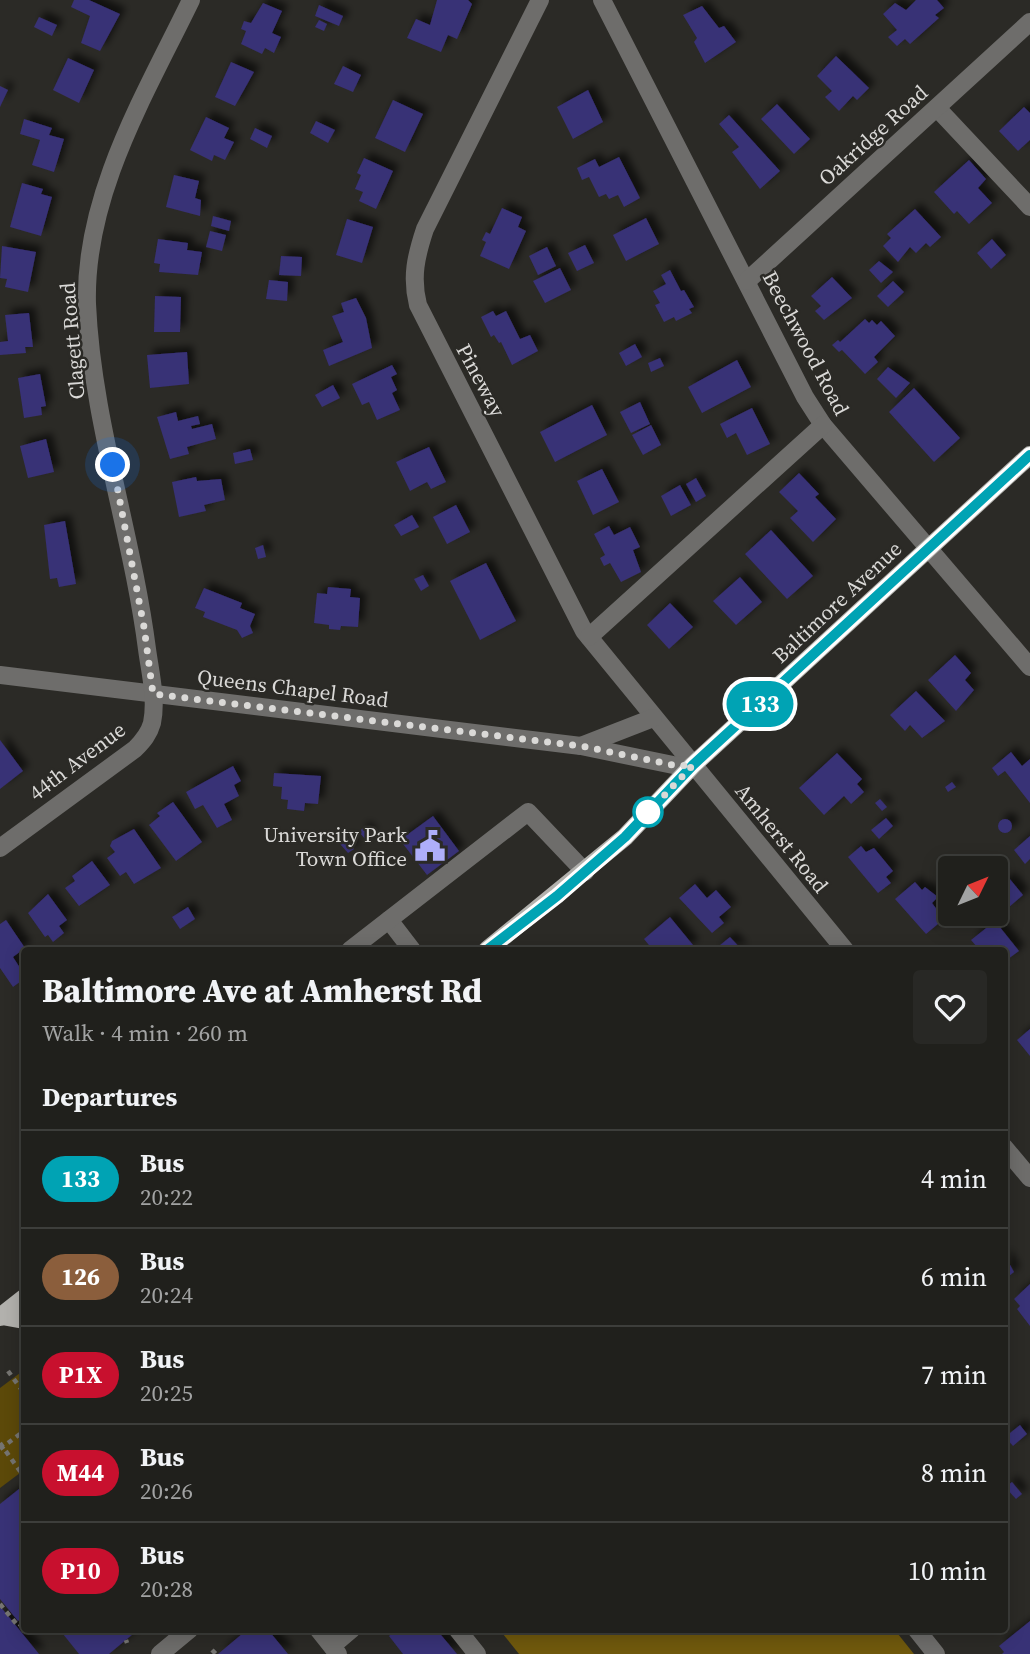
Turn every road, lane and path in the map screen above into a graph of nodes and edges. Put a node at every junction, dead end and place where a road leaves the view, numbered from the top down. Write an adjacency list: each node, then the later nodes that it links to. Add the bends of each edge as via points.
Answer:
1 (191, 0): 14 (street, Clagett Road, via 110,172 89,267 87,303 97,389)
2 (540, 0): 11 (street, Pineway, via 425,229 416,255 414,287 423,320)
3 (602, 0): 7 (street, Beechwood Road)
4 (1030, 22): 5 (street, Oakridge Road)
5 (937, 108): 6 (street); 7 (street, Oakridge Road)
6 (1030, 207)
7 (747, 281): 8 (street, Beechwood Road)
8 (823, 425): 10 (street, Beechwood Road); 11 (street)
9 (1030, 455): 10 (main road, Baltimore Avenue)
10 (930, 547): 12 (street, Beechwood Road); 17 (main road, Baltimore Avenue)
11 (589, 637): 15 (street, Pineway)
12 (1030, 667)
13 (0, 675): 14 (street, Queens Chapel Road)
14 (153, 694): 16 (street, Queens Chapel Road); 18 (street, 44th Avenue, via 152,721 147,736 135,749)
15 (653, 719): 16 (street, Queens Chapel Road); 17 (street, Pineway)
16 (581, 746): 17 (street, Queens Chapel Road, via 678,766)
17 (688, 760): 19 (main road, Baltimore Avenue, via 625,837); 24 (street, Amherst Road)
18 (0, 848)
19 (585, 872): 20 (street, via 528,812); 23 (main road, Baltimore Avenue)
20 (389, 920): 21 (street); 22 (street)
21 (354, 947)
22 (410, 947)
23 (492, 947)
24 (843, 947)
25 (1008, 1152): 26 (street)
26 (1030, 1178)
27 (21, 1300): 28 (main road)
28 (1, 1317): 29 (main road)
29 (21, 1320)
30 (8, 1371): 31 (path)
31 (21, 1389)
32 (21, 1433): 33 (path)
33 (1, 1446): 34 (path)
34 (21, 1473)
35 (0, 1604): 36 (path)
36 (21, 1626)
37 (185, 1633): 43 (street)
38 (321, 1633): 42 (street)
39 (349, 1633): 42 (street)
40 (460, 1633): 44 (street)
41 (919, 1633): 45 (street)
42 (335, 1650)
43 (160, 1654)
44 (477, 1654)
45 (936, 1654)

